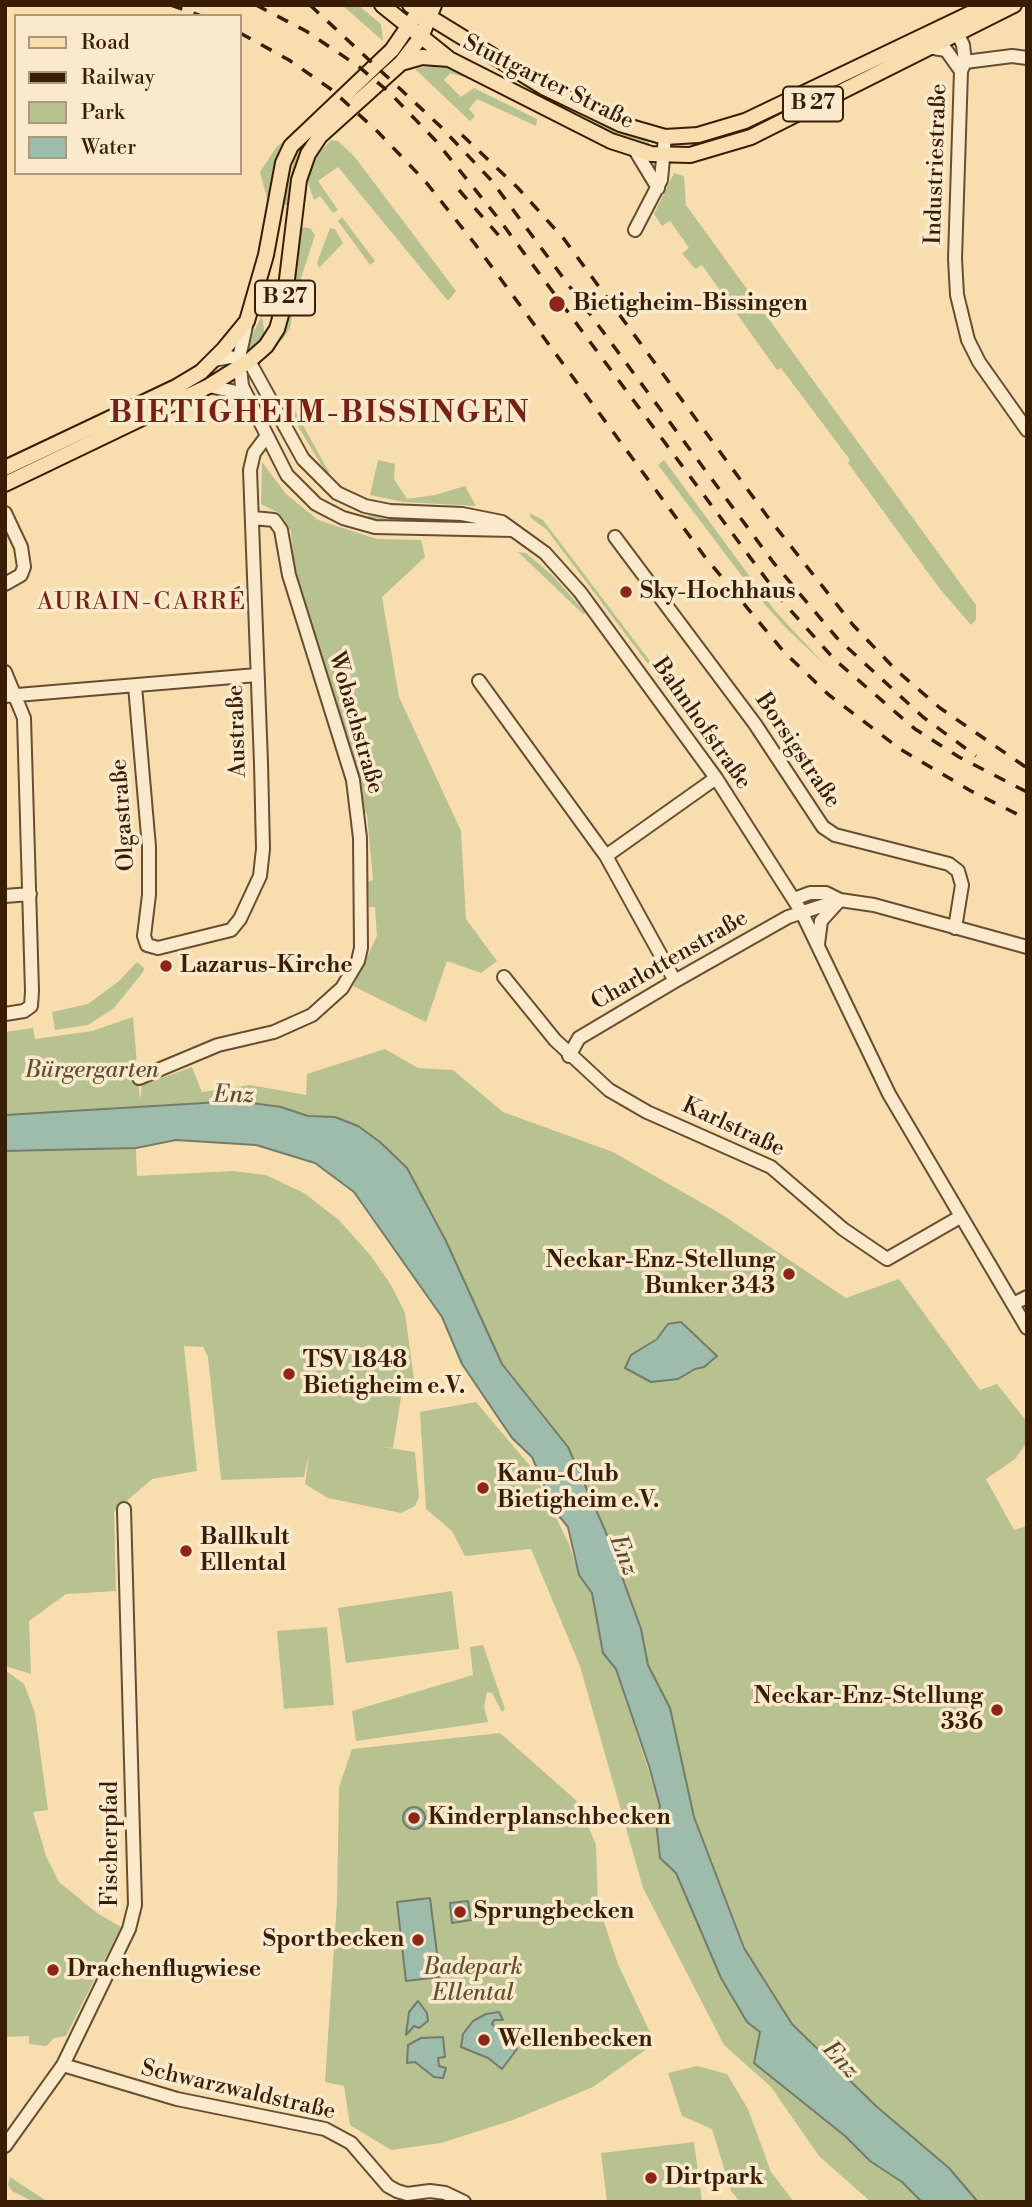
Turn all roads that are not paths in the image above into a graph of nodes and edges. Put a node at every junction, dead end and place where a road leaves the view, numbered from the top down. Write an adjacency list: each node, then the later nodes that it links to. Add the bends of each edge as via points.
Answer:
1 (382, 5): 6 (main road)
2 (988, 5): 5 (main road, Stuttgarter Straße / B 27)
3 (1014, 5): 5 (main road, Stuttgarter Straße / B 27)
4 (424, 9): 6 (main road, Stuttgarter Straße / B 27); 12 (main road, Stuttgarter Straße / B 27, via 545,88 620,124)
5 (955, 27): 7 (main road, Stuttgarter Straße / B 27); 11 (street, Industriestraße); 12 (main road, Stuttgarter Straße / B 27, via 745,121 698,135)
6 (416, 32): 9 (main road, B 27); 10 (main road, Stuttgarter Straße / B 27); 17 (main road, Stuttgarter Straße / B 27, via 391,50 291,146 283,163 267,255)
7 (926, 47): 11 (street, Industriestraße, via 946,50); 14 (main road, Stuttgarter Straße / B 27, via 751,137 702,153)
8 (1027, 58): 11 (street, via 1012,56)
9 (449, 59): 10 (main road, Stuttgarter Straße / B 27, via 422,57); 13 (main road, Stuttgarter Straße / B 27)
10 (401, 63): 19 (main road, Stuttgarter Straße / B 27, via 320,136 308,154 299,180 281,319 271,340)
11 (963, 66): 22 (street, Industriestraße, via 957,295 971,347)
12 (665, 137): 14 (street)
13 (635, 150): 14 (main road, Stuttgarter Straße / B 27); 15 (street, Stuttgarter Straße)
14 (664, 156): 15 (street)
15 (658, 188): 16 (street)
16 (635, 230)
17 (247, 321): 18 (main road, Stuttgarter Straße / B 27); 19 (street, Stuttgarter Straße)
18 (214, 360): 19 (street); 24 (main road, Stuttgarter Straße / B 27, via 176,387)
19 (242, 362): 20 (main road, B 27); 21 (street); 28 (street, via 303,459 329,487 350,500 404,513 482,516)
20 (209, 386): 21 (street); 25 (main road, B 27)
21 (246, 394): 23 (street)
22 (1027, 430)
23 (266, 437): 27 (street, Austraße, via 251,462); 28 (street, via 296,486 316,504 343,518 386,528)
24 (5, 468)
25 (5, 484)
26 (5, 513): 30 (street, via 21,547 24,567 21,575)
27 (253, 518): 32 (street, Austraße); 51 (street, Wobachstraße, via 274,520 281,530 289,575 353,780 360,838 361,948 342,988 312,1015 274,1032 218,1045)
28 (518, 527): 36 (street, Bahnhofstraße, via 580,592)
29 (615, 537): 43 (street, Borsigstraße, via 755,724 823,827 835,835 949,864 958,871 962,885)
30 (5, 584)
31 (5, 672): 35 (street)
32 (257, 675): 34 (street); 44 (street, Austraße, via 260,876 231,930 158,948)
33 (479, 681): 37 (street)
34 (135, 686): 35 (street); 44 (street, Olgastraße, via 149,847)
35 (11, 695): 38 (street, via 24,718)
36 (716, 778): 37 (street); 40 (street, Bahnhofstraße)
37 (606, 856): 48 (street)
38 (30, 894): 39 (street); 49 (street, via 31,1006)
39 (5, 896)
40 (794, 899): 41 (street, via 826,893); 42 (street, Bahnhofstraße)
41 (840, 900): 42 (street, Charlottenstraße); 43 (street); 45 (street, via 824,917)
42 (801, 911): 45 (street, Bahnhofstraße); 48 (street, Charlottenstraße)
43 (955, 928): 46 (street)
44 (145, 942)
45 (818, 945): 52 (street, Bahnhofstraße, via 889,1094)
46 (1027, 947)
47 (504, 977): 50 (street, Karlstraße)
48 (676, 981): 50 (street, Charlottenstraße, via 579,1038)
49 (5, 1014)
50 (569, 1056): 52 (street, Karlstraße, via 630,1103 771,1167 887,1259)
51 (139, 1078)
52 (960, 1217): 54 (street, Bahnhofstraße)
53 (1027, 1297): 54 (street)
54 (1013, 1304): 55 (street, Bahnhofstraße)
55 (1027, 1328)
56 (124, 1509): 57 (street, Fischerpfad, via 135,1905 125,1938)
57 (62, 2065): 58 (street, Fischerpfad); 59 (street, Schwarzwaldstraße, via 177,2099 325,2130 351,2143 387,2186 407,2194 444,2193)
58 (5, 2146)
59 (464, 2202)

